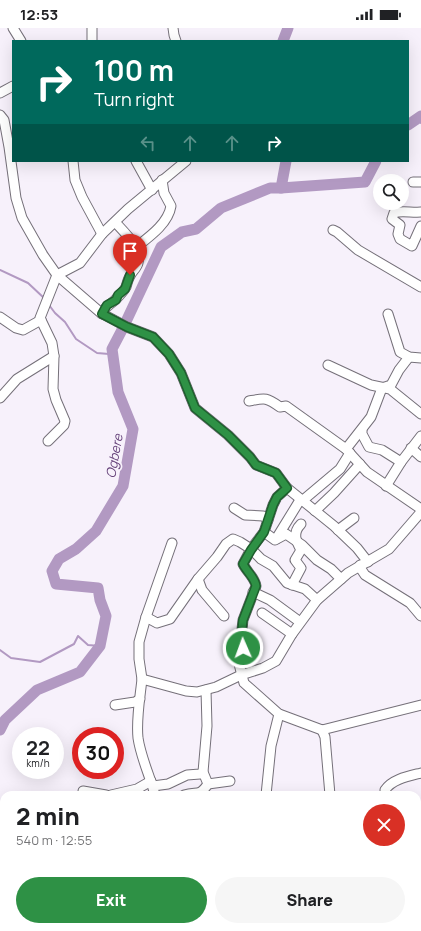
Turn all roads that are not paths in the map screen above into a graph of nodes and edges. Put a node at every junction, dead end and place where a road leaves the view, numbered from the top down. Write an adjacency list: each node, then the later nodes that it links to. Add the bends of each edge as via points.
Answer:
1 (13, 28): 4 (street)
2 (92, 28): 5 (street)
3 (173, 28): 6 (street)
4 (20, 40)
5 (92, 40)
6 (176, 40)
7 (12, 87): 8 (street)
8 (0, 93)
9 (0, 115): 21 (street, via 4,120 16,198 22,218)
10 (73, 162): 19 (street, via 75,180)
11 (137, 162): 14 (street)
12 (185, 162): 13 (street)
13 (162, 180): 14 (street); 20 (street, via 164,193 171,206 168,216)
14 (152, 190): 16 (street)
15 (421, 212): 17 (street, via 398,211 392,219 400,225 398,237 412,246)
16 (115, 222): 19 (street); 20 (street)
17 (421, 226)
18 (333, 230): 22 (street, via 358,250)
19 (102, 234): 21 (street, via 80,263)
20 (135, 248): 23 (street, via 138,266 130,275 125,289 116,300 107,305)
21 (57, 275): 23 (street); 26 (street)
22 (421, 287)
23 (102, 314): 44 (street, via 153,337 169,354 181,373 195,408 228,435 256,465 276,473)
24 (388, 314): 28 (street, via 400,352)
25 (0, 317): 26 (street, via 23,330)
26 (41, 320): 27 (street, via 52,342)
27 (54, 356): 32 (street, via 17,379); 37 (street, via 53,389 65,421)
28 (409, 357): 29 (street); 31 (street)
29 (421, 358)
30 (328, 365): 31 (street, via 371,385)
31 (388, 388): 34 (street); 35 (street)
32 (0, 398)
33 (249, 401): 40 (street, via 263,398 280,407 286,406)
34 (421, 414)
35 (362, 430): 38 (street); 40 (street)
36 (421, 436): 39 (street)
37 (48, 441)
38 (369, 447): 40 (street); 42 (street, via 382,450)
39 (411, 448): 41 (street); 42 (street)
40 (353, 456): 43 (street, via 366,472); 45 (street); 48 (street, via 334,493)
41 (421, 457)
42 (401, 462): 43 (street)
43 (386, 486): 47 (street)
44 (287, 488): 45 (street); 51 (street, via 275,501)
45 (301, 501): 48 (street); 55 (street)
46 (234, 508): 51 (street, via 245,515 263,516)
47 (421, 509)
48 (315, 511): 53 (street)
49 (421, 512): 59 (street, via 389,549)
50 (354, 518): 53 (street)
51 (268, 520): 54 (street)
52 (301, 524): 56 (street, via 295,532)
53 (338, 530): 59 (street, via 357,548)
54 (264, 532): 55 (street); 58 (street)
55 (275, 540): 56 (street, via 286,534)
56 (297, 542): 61 (street); 62 (street, via 302,550 295,560 301,568)
57 (172, 543): 68 (street)
58 (251, 550): 60 (street, via 233,540 226,544); 62 (street, via 273,566 287,583); 63 (street, via 243,564 255,581)
59 (364, 563): 61 (street); 67 (street, via 361,570 365,575 410,603)
60 (198, 579): 66 (street, via 202,590); 68 (street, via 170,619 157,623)
61 (341, 579): 64 (street)
62 (292, 585): 64 (street, via 304,589)
63 (253, 592): 69 (street, via 270,600); 71 (street, via 243,620 242,629 245,637 238,660)
64 (317, 600): 69 (street)
65 (262, 614): 70 (street)
66 (224, 616)
67 (421, 616)
68 (146, 617): 72 (street, via 139,642)
69 (300, 622): 70 (street)
70 (292, 634): 71 (street, via 276,661)
71 (241, 675): 73 (street); 77 (street, via 244,683)
72 (142, 679): 73 (street, via 186,691); 74 (street)
73 (206, 690): 79 (street, via 207,726)
74 (140, 699): 75 (street, via 136,702); 83 (street, via 138,737)
75 (114, 705)
76 (421, 705): 78 (street)
77 (279, 714): 78 (street); 86 (street, via 271,746)
78 (325, 732): 87 (street)
79 (203, 772): 82 (street); 83 (street, via 187,775)
80 (421, 773): 88 (street, via 390,784)
81 (230, 781): 82 (street)
82 (208, 784): 85 (street)
83 (153, 788): 84 (street)
84 (128, 791)
85 (203, 791)
86 (266, 791)
87 (330, 791)
88 (385, 791)

